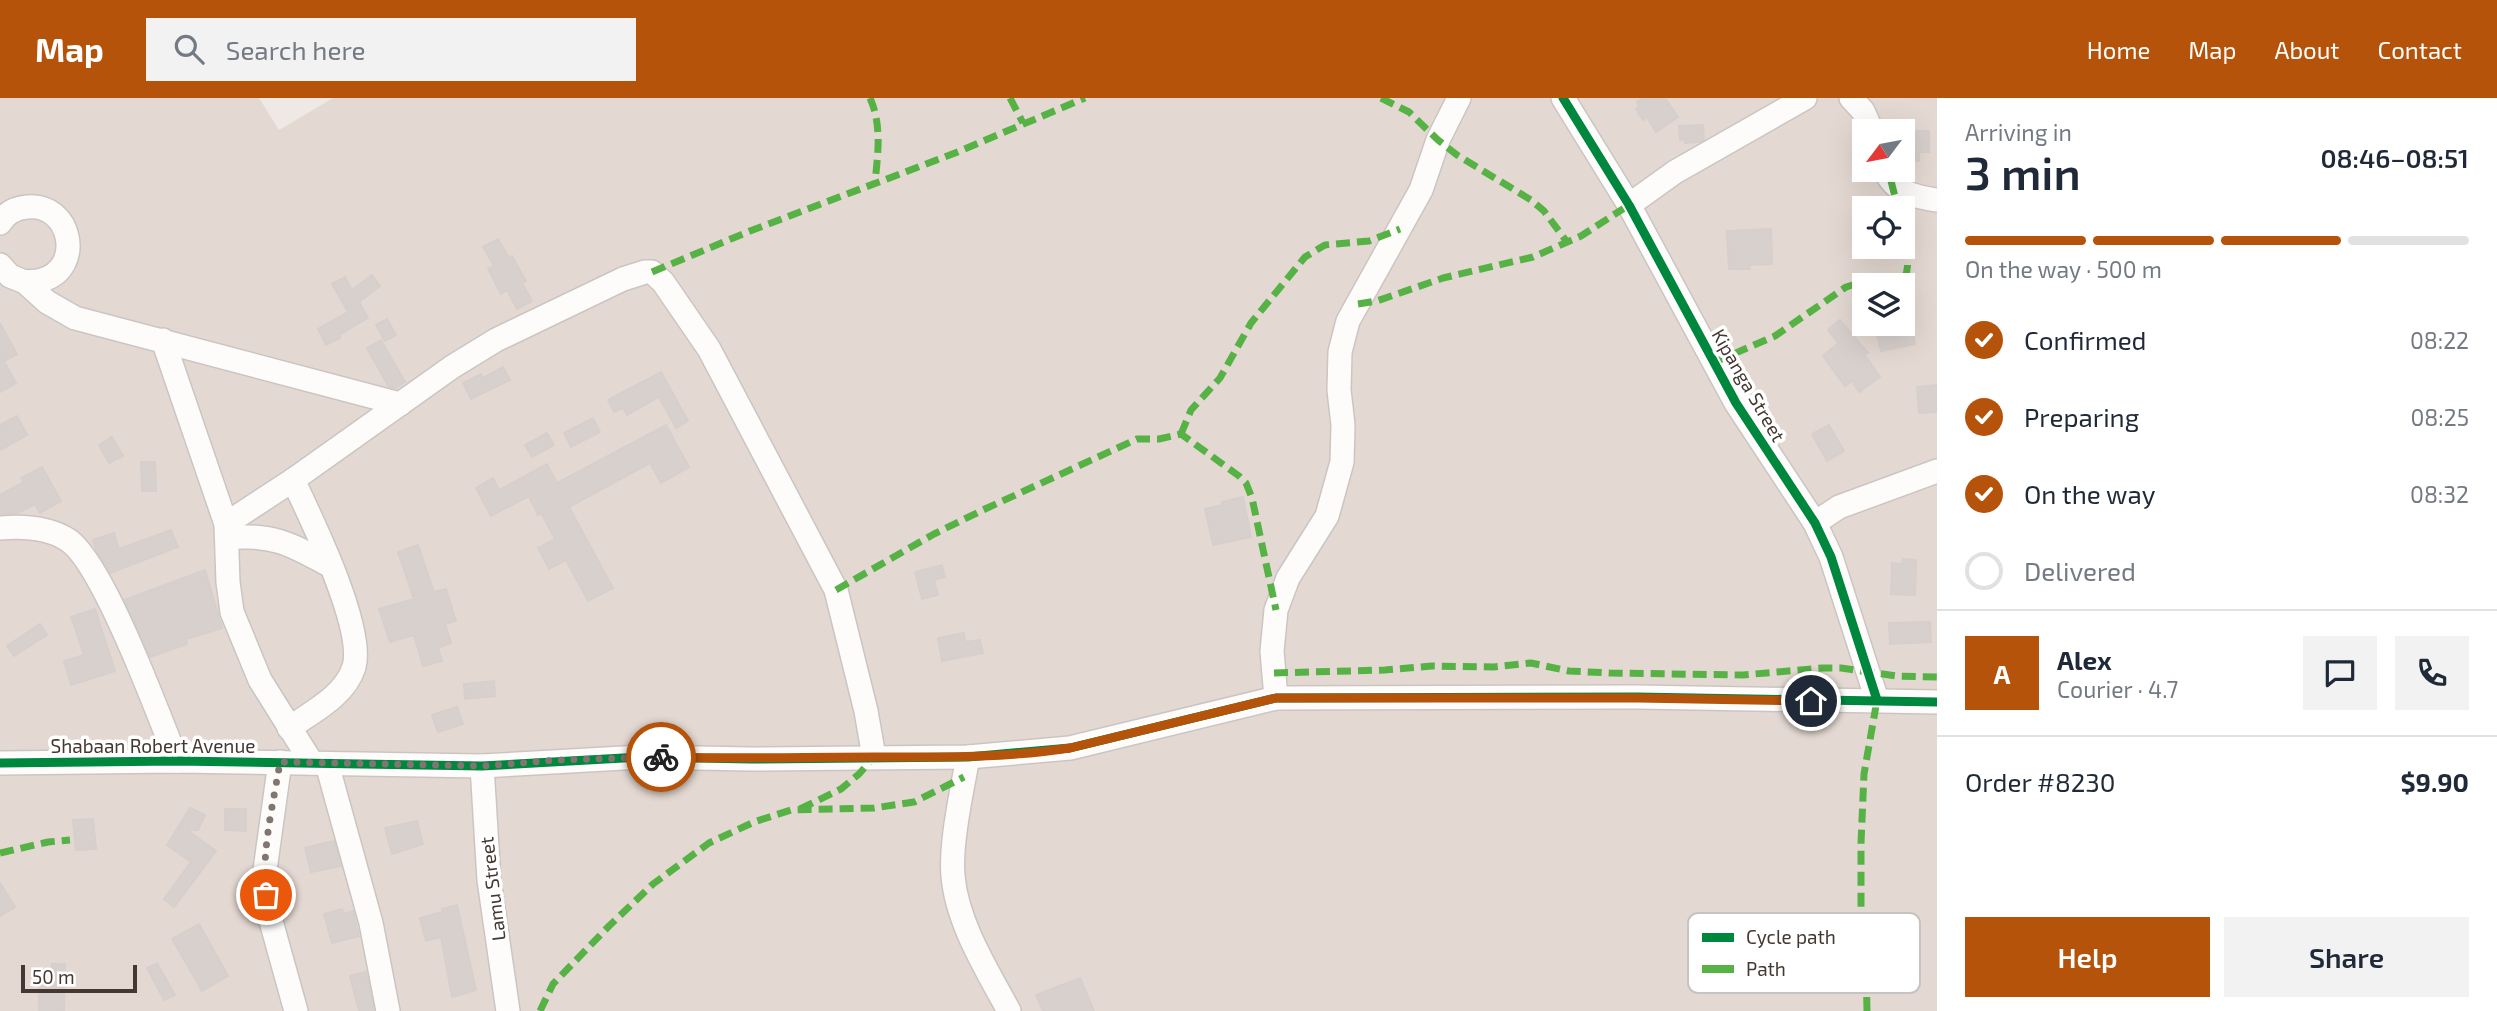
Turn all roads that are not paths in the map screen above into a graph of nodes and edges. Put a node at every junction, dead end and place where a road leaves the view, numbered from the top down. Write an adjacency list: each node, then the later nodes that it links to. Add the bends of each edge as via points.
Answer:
1 (1460, 98): 20 (street, via 1421,190 1348,321 1340,352 1342,462 1327,516 1288,578 1276,610 1272,651)
2 (1563, 98): 8 (street, Kipanga Street)
3 (1805, 98): 8 (street, via 1684,166)
4 (1851, 98): 5 (street)
5 (1867, 119)
6 (1892, 182): 7 (street, via 1916,197)
7 (1937, 200)
8 (1629, 205): 16 (street, Kipanga Street, via 1736,403)
9 (0, 223): 11 (street, via 18,208 36,206 52,212 64,224 69,240 62,265 43,280)
10 (0, 265): 11 (street)
11 (25, 282): 12 (street, via 75,318)
12 (163, 340): 13 (street); 18 (street)
13 (400, 404): 15 (street); 24 (street, via 496,340 623,279 652,272 715,359 836,590)
14 (1937, 471): 16 (street, via 1839,507)
15 (293, 480): 18 (street); 19 (street)
16 (1815, 523): 21 (street, Kipanga Street, via 1835,568)
17 (0, 528): 26 (street, via 38,528 57,534 83,556 108,600)
18 (226, 531): 19 (street, via 274,539); 23 (street, via 232,612 260,680)
19 (329, 565): 23 (street, via 355,639 354,666 340,692)
20 (1276, 698): 21 (street, Shabaan Robert Avenue); 25 (street, Shabaan Robert Avenue, via 1070,748)
21 (1877, 700): 22 (street, Shabaan Robert Avenue)
22 (1937, 702)
23 (289, 728): 29 (street)
24 (874, 757): 25 (street, Shabaan Robert Avenue); 30 (street, Shabaan Robert Avenue, via 640,757)
25 (968, 757): 34 (street, via 953,877 973,940)
26 (177, 761): 27 (street, Shabaan Robert Avenue); 28 (street, Shabaan Robert Avenue)
27 (280, 762): 29 (street, Shabaan Robert Avenue); 31 (street, via 264,877 269,914)
28 (0, 763)
29 (319, 763): 30 (street, Shabaan Robert Avenue); 32 (street, via 371,923)
30 (482, 766): 33 (street, Lamu Street, via 489,880)
31 (296, 1011)
32 (388, 1011)
33 (508, 1011)
34 (1009, 1011)

